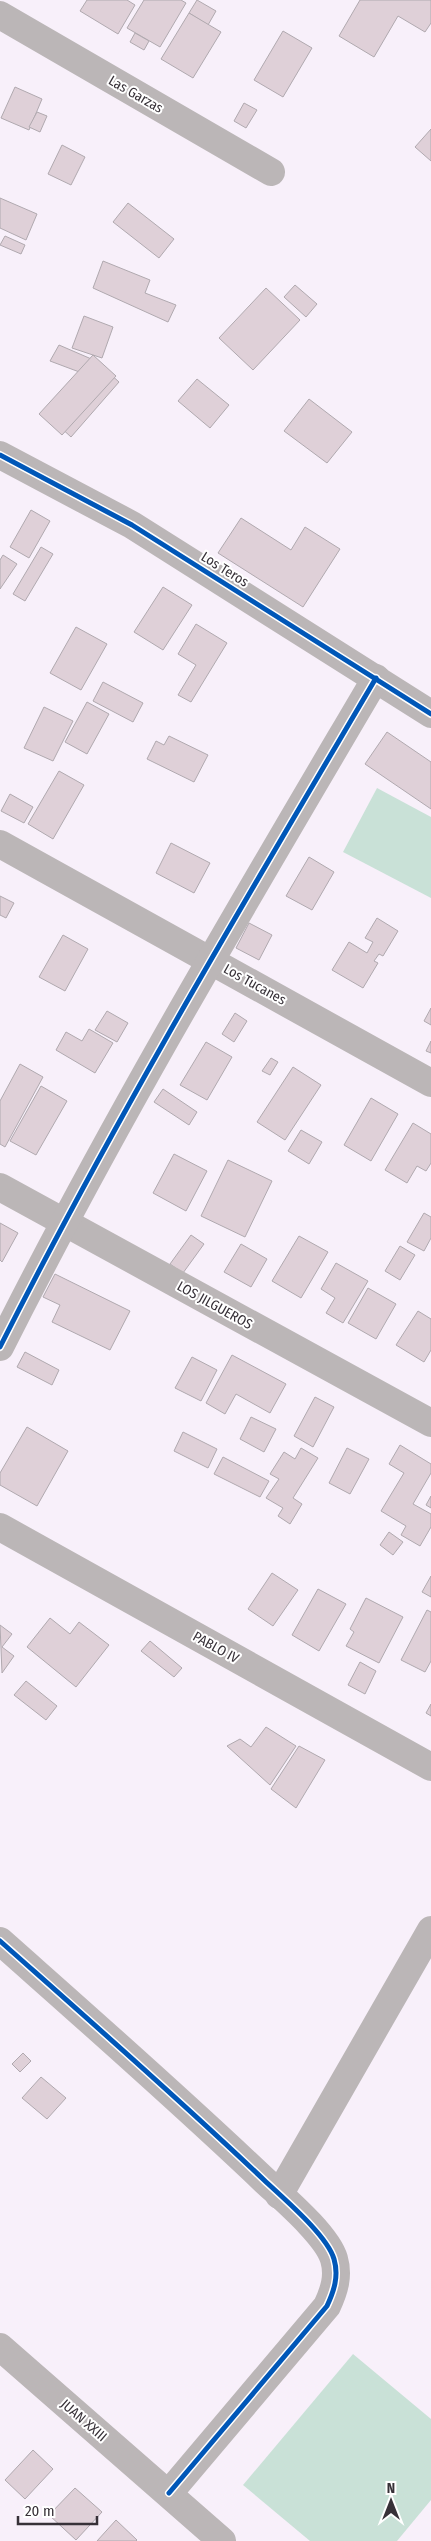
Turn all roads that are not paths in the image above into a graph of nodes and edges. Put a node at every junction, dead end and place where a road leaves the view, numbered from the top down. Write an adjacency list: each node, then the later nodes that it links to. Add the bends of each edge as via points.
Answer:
1 (0, 15): 2 (street, Las Garzas)
2 (271, 172)
3 (0, 456): 4 (street, Los Teros, via 132,525)
4 (376, 678): 5 (street, Los Teros); 7 (street)
5 (431, 714)
6 (0, 844): 7 (street, Los Tucanes)
7 (210, 959): 8 (street, Los Tucanes); 10 (street)
8 (431, 1083)
9 (0, 1187): 10 (street, LOS JILGUEROS)
10 (63, 1222): 11 (street); 12 (street, LOS JILGUEROS)
11 (0, 1347)
12 (431, 1423)
13 (0, 1527): 14 (street, PABLO IV)
14 (431, 1767)
15 (431, 1930): 17 (street)
16 (0, 1941): 17 (street, via 198,2116)
17 (279, 2195): 19 (street, via 317,2233 334,2258 334,2291 327,2306)
18 (0, 2347): 19 (street, JUAN XXIII)
19 (169, 2493): 20 (street, JUAN XXIII)
20 (222, 2541)

